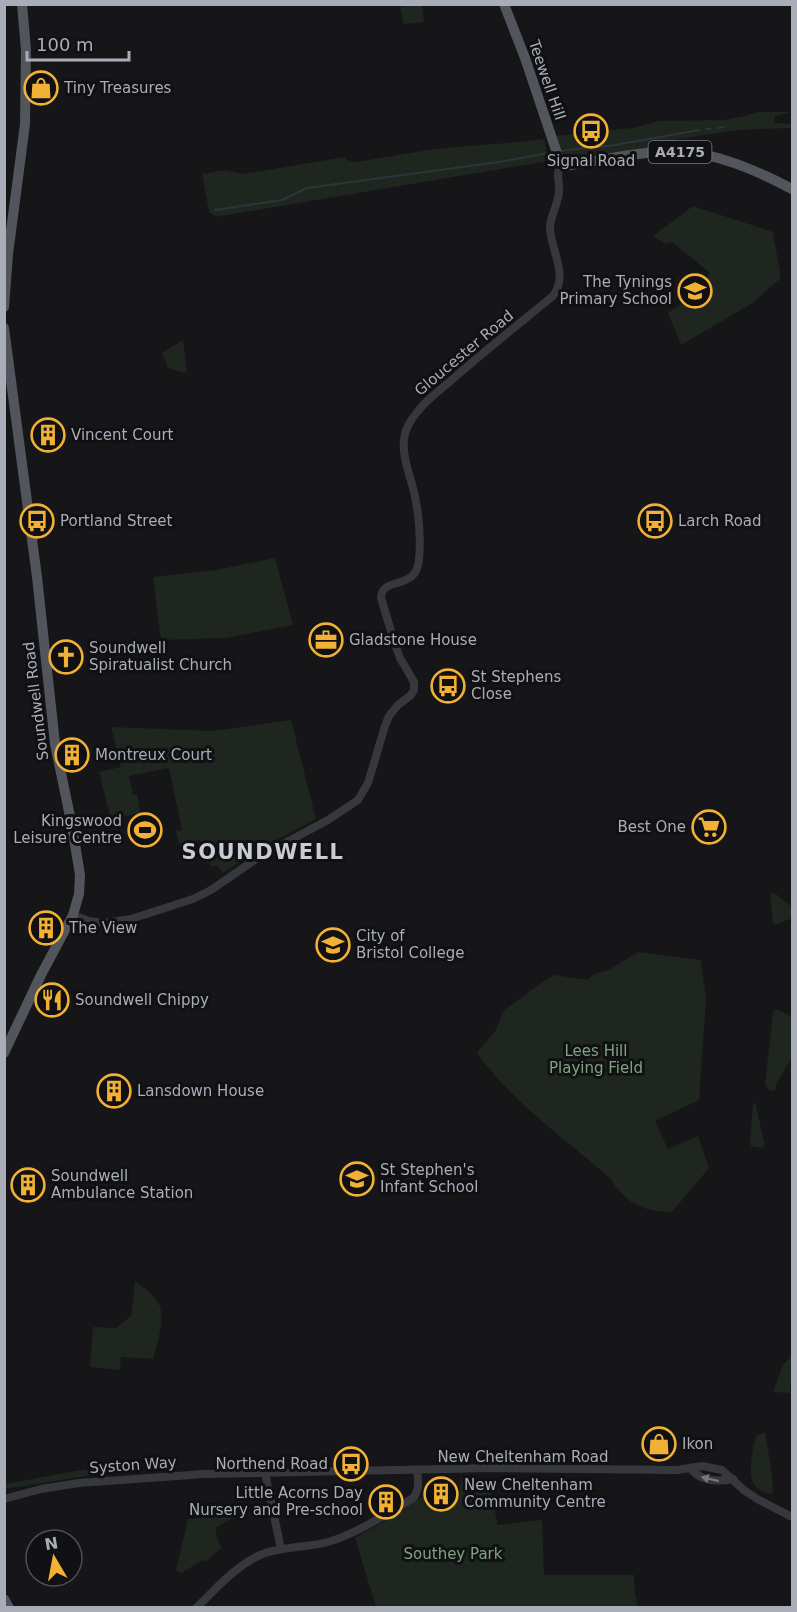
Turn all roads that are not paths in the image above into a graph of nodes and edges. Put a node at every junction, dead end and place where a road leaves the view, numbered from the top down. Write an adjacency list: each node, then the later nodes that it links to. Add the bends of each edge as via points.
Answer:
1 (22, 4): 5 (main road, via 25,124)
2 (504, 4): 3 (main road, Teewell Hill)
3 (560, 162): 4 (main road, A4175, via 565,166 672,151 699,154 772,178); 7 (street, Gloucester Road, via 559,192 550,227 561,275 558,290 418,410 404,439 420,527 419,561 411,578 385,588 381,598 414,690 389,716 367,787 346,809 193,899 131,919 104,923)
4 (792, 189)
5 (4, 307)
6 (4, 328): 7 (main road, Soundwell Road, via 55,744 80,875)
7 (73, 915): 8 (main road, Soundwell Road)
8 (4, 1053)
9 (417, 1471): 10 (street, Syston Way); 12 (street, New Cheltenham Road, via 666,1470 702,1466 722,1470 745,1491); 13 (street, New Cheltenham Road, via 417,1494 395,1509 327,1542)
10 (265, 1473): 11 (street, Syston Way, via 79,1483); 13 (street)
11 (4, 1499)
12 (792, 1517)
13 (281, 1549): 16 (street, New Cheltenham Road, via 262,1554 239,1568)
14 (4, 1599): 15 (main road)
15 (9, 1608)
16 (196, 1608)

